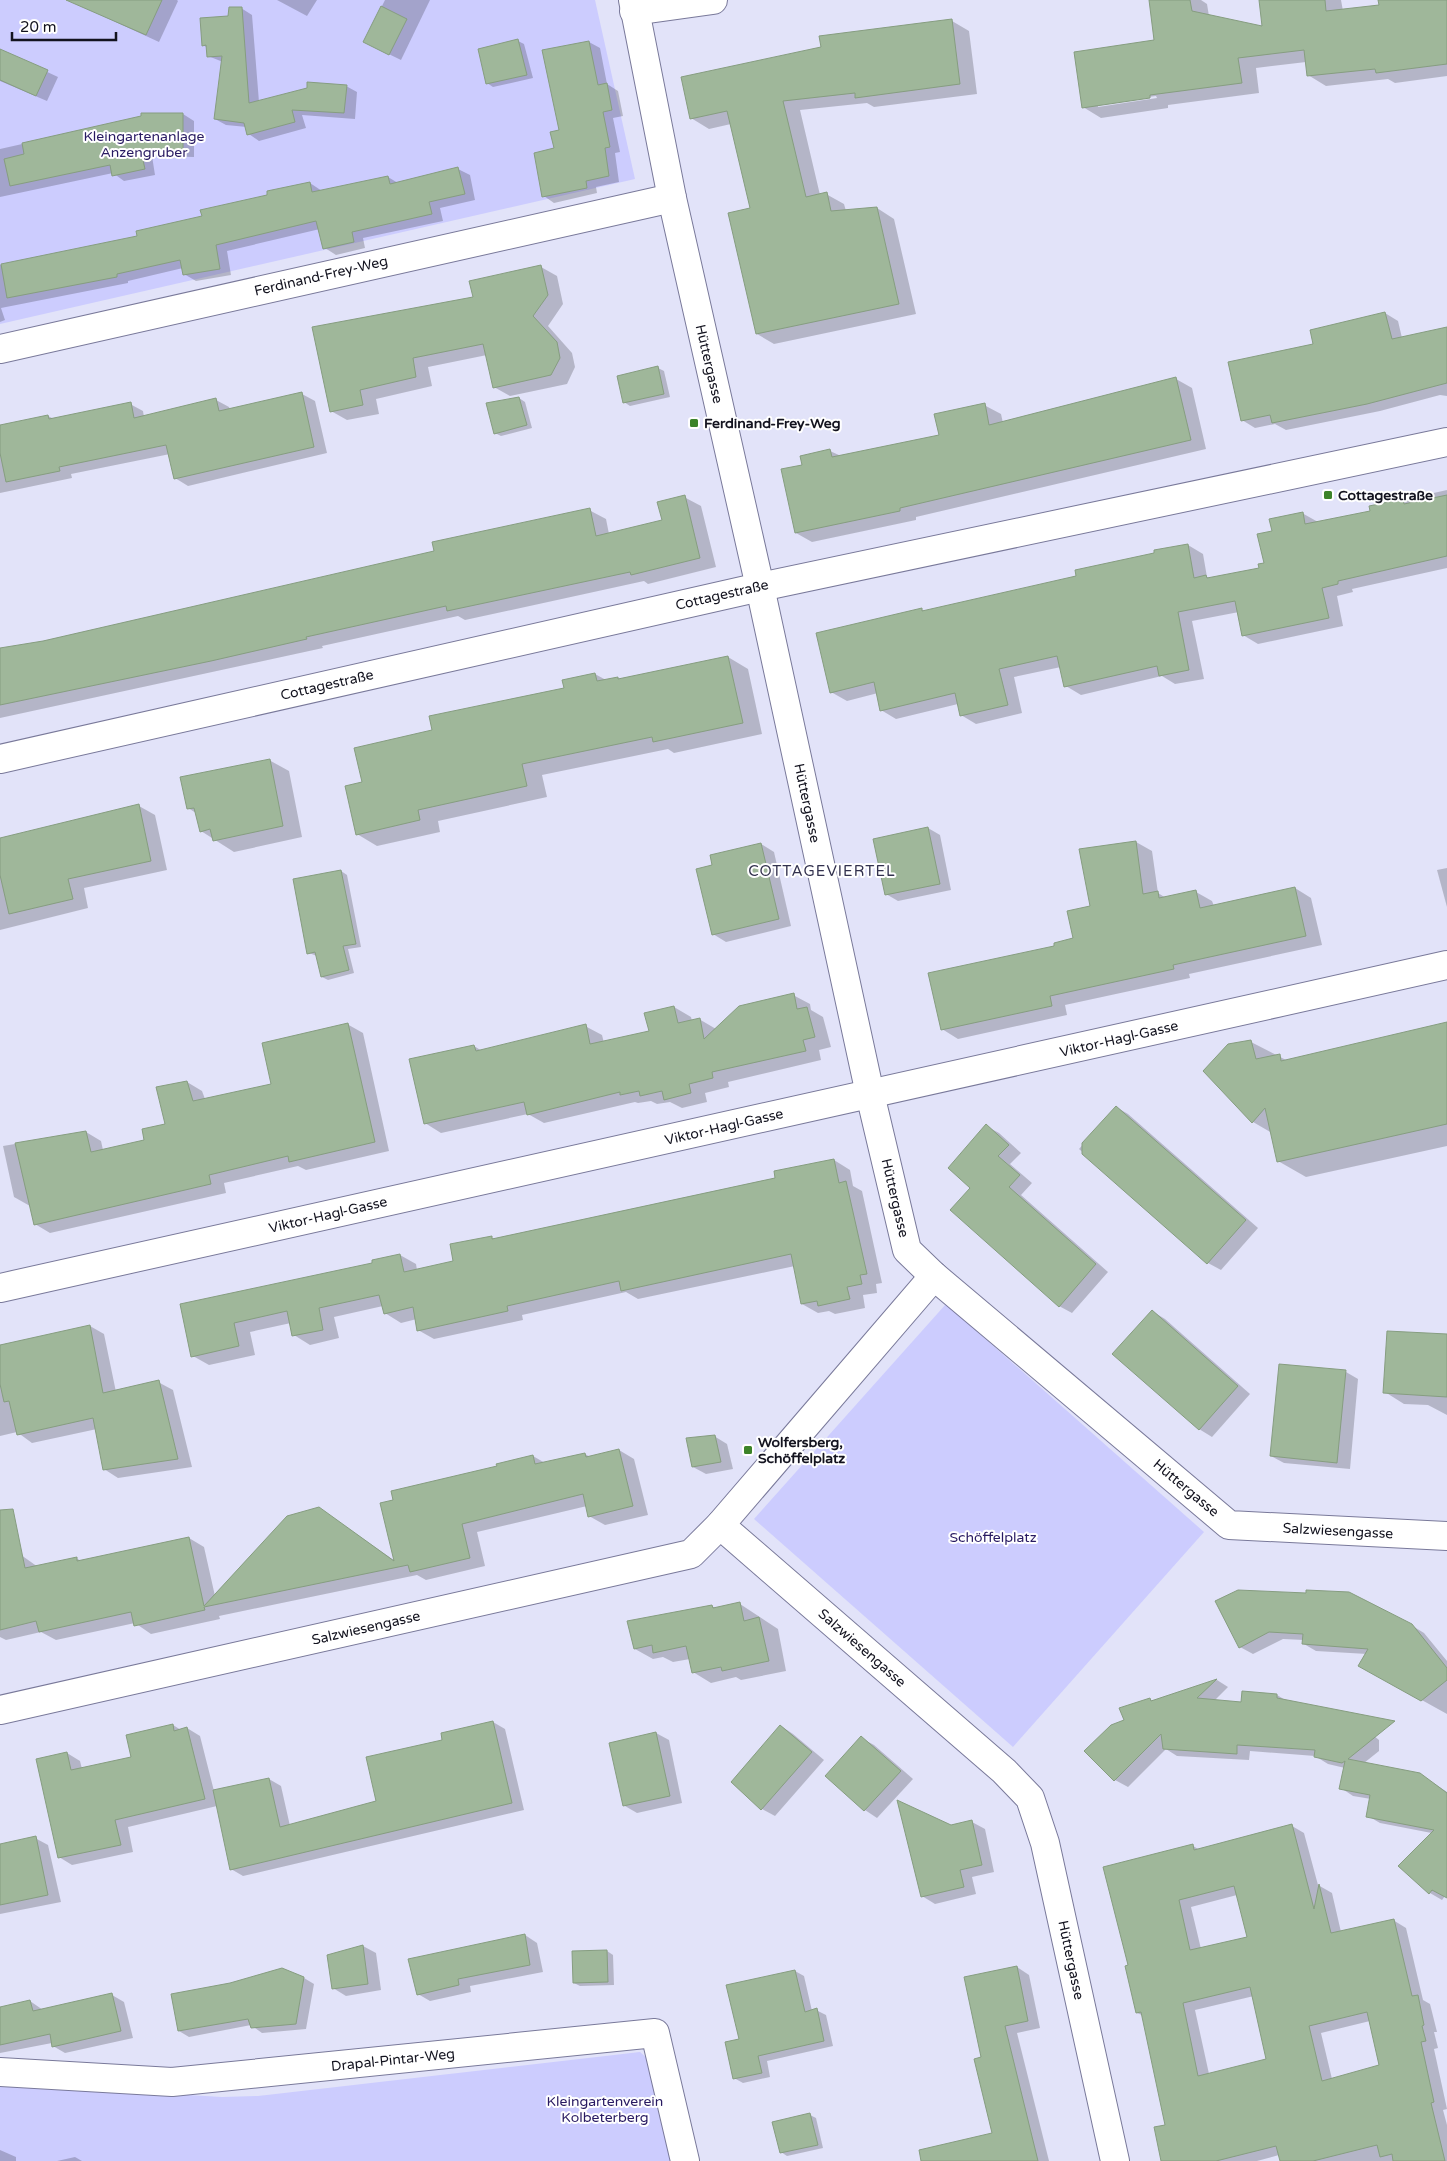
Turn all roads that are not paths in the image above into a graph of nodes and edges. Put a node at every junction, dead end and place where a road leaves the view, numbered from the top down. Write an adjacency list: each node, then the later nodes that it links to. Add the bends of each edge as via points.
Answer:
1 (713, 0): 2 (street)
2 (634, 5): 3 (street, Hüttergasse)
3 (672, 198): 4 (street, Ferdinand-Frey-Weg); 6 (street, Hüttergasse)
4 (0, 349)
5 (1447, 442): 6 (street, Cottagestraße)
6 (760, 587): 7 (street, Cottagestraße); 9 (street, Hüttergasse)
7 (0, 759)
8 (1447, 965): 9 (street, Viktor-Hagl-Gasse)
9 (870, 1094): 10 (street, Hüttergasse, via 907,1250); 11 (street, Viktor-Hagl-Gasse)
10 (934, 1276): 12 (street, Salzwiesengasse); 13 (street, Hüttergasse)
11 (0, 1288)
12 (720, 1525): 15 (street, Salzwiesengasse, via 691,1554); 16 (street, Salzwiesengasse)
13 (1229, 1525): 14 (street, Salzwiesengasse)
14 (1447, 1536)
15 (0, 1710)
16 (1004, 1770): 19 (street, Hüttergasse, via 1030,1798 1045,1843)
17 (0, 2072): 18 (street, Drapal-Pintar-Weg, via 172,2082 655,2033)
18 (685, 2161)
19 (1115, 2161)

